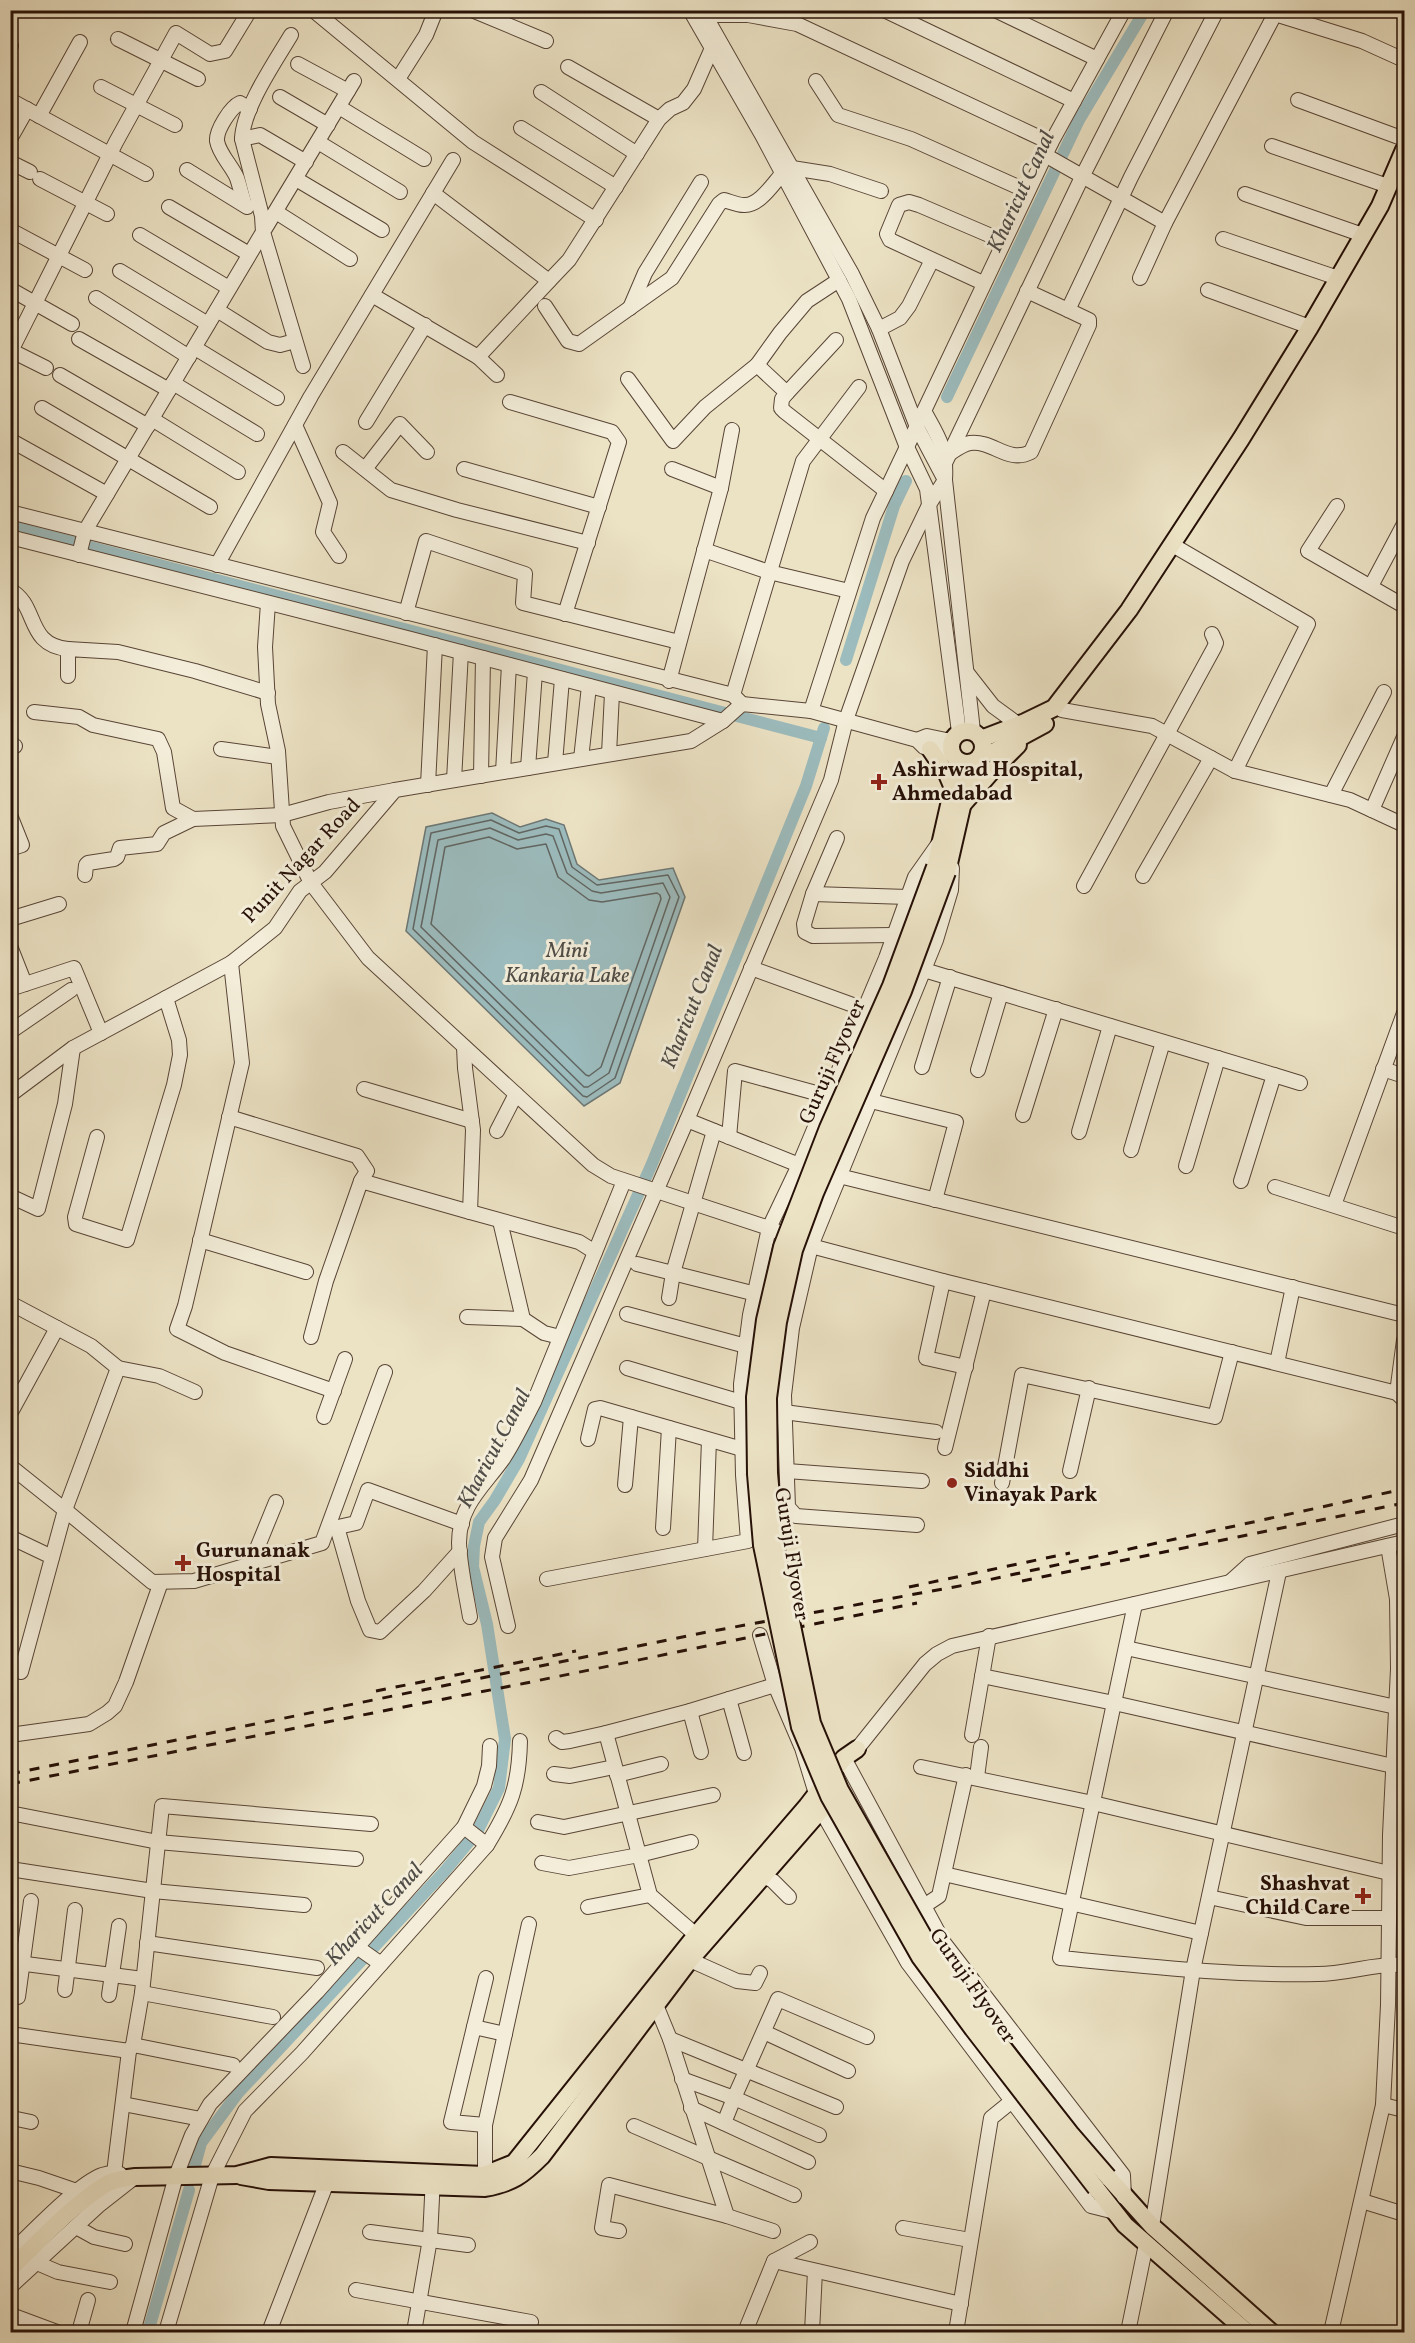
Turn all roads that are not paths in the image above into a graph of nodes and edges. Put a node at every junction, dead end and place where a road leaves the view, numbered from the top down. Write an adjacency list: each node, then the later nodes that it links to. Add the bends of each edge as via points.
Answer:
1 (250, 10): 18 (street, via 225,51 210,54 176,33)
2 (314, 10): 24 (street)
3 (436, 10): 24 (street, via 426,35)
4 (472, 10): 15 (street)
5 (690, 10): 17 (street)
6 (995, 10): 19 (street)
7 (1167, 10): 57 (street)
8 (1217, 10): 67 (street)
9 (890, 12): 31 (street)
10 (1120, 12): 19 (street)
11 (1276, 12): 20 (street, via 1362,40); 75 (street)
12 (703, 13): 46 (street, via 748,15 797,24); 55 (street)
13 (291, 35): 34 (street)
14 (118, 39): 18 (street)
15 (546, 41)
16 (80, 42): 35 (street)
17 (712, 48): 36 (street, via 694,89 683,103); 55 (street)
18 (161, 59): 23 (street); 32 (street)
19 (1097, 59): 31 (street)
20 (1404, 60)
21 (298, 64): 33 (street, via 351,86)
22 (568, 67): 36 (street)
23 (198, 79)
24 (398, 79): 74 (street, via 472,142)
25 (816, 81): 63 (street, via 838,115 911,139)
26 (100, 87): 32 (street)
27 (541, 92): 48 (street)
28 (280, 97): 38 (street)
29 (10, 100): 35 (street)
30 (1298, 100): 42 (street)
31 (1074, 101): 46 (street)
32 (136, 105): 37 (street); 47 (street)
33 (339, 107): 38 (street); 49 (street)
34 (250, 109): 41 (street); 69 (street, via 237,104 229,111 217,137)
35 (33, 112): 40 (street); 47 (street)
36 (659, 119): 48 (street)
37 (175, 125)
38 (328, 125): 43 (street)
39 (522, 128): 61 (street)
40 (10, 139)
41 (242, 139): 52 (street, via 260,135); 73 (street)
42 (1404, 139)
43 (318, 142): 52 (street); 64 (street)
44 (1272, 146): 60 (street)
45 (1404, 150): 60 (main road)
46 (1050, 152): 57 (street); 63 (street)
47 (110, 154): 56 (street); 68 (street)
48 (637, 154): 61 (street)
49 (424, 159)
50 (453, 160): 65 (street)
51 (10, 162): 68 (street)
52 (306, 162): 58 (street)
53 (1404, 165): 159 (main road, via 1385,209 1316,329)
54 (187, 170): 69 (street)
55 (787, 171): 62 (street, via 831,174); 91 (street); 102 (street, via 751,205 724,200 719,204 672,278); 109 (street, via 852,274)
56 (146, 174)
57 (1079, 174): 67 (street); 97 (street)
58 (296, 179): 71 (street); 76 (street)
59 (701, 183): 102 (street, via 645,273)
60 (1388, 186): 80 (main road)
61 (616, 187): 74 (street)
62 (881, 191)
63 (1028, 191): 82 (street)
64 (400, 192)
65 (433, 193): 92 (street); 98 (street)
66 (1245, 194): 80 (street)
67 (1120, 199): 75 (street); 104 (street)
68 (86, 203): 72 (street); 84 (street)
69 (245, 205): 73 (street)
70 (169, 207): 83 (street)
71 (276, 212): 78 (street); 85 (street)
72 (107, 214)
73 (262, 216): 78 (street)
74 (596, 220): 92 (street, via 569,260)
75 (1165, 223): 89 (street)
76 (382, 230)
77 (12, 231): 84 (street)
78 (262, 232): 83 (street); 112 (street)
79 (140, 235): 94 (street)
80 (1363, 235): 90 (main road)
81 (1223, 239): 90 (street)
82 (1003, 241): 86 (street, via 919,205 903,202 887,237); 93 (street)
83 (249, 254): 94 (street)
84 (59, 256): 87 (street); 100 (street)
85 (350, 259)
86 (932, 260): 93 (street); 109 (street, via 900,318)
87 (85, 270)
88 (120, 271): 106 (street)
89 (1140, 278)
90 (1338, 278): 108 (main road)
91 (839, 280): 116 (street, via 807,302); 137 (street, via 860,321)
92 (549, 281): 115 (street)
93 (983, 284): 128 (street)
94 (229, 288): 103 (street)
95 (10, 290): 100 (street)
96 (1208, 290): 108 (street)
97 (1027, 291): 104 (street); 140 (street)
98 (372, 295): 107 (street); 131 (street)
99 (96, 298): 114 (street)
100 (36, 302): 105 (street); 113 (street)
101 (545, 306): 102 (street, via 568,341 579,344)
102 (630, 308)
103 (217, 310): 106 (street); 112 (street, via 268,342 280,345)
104 (1068, 310): 140 (street, via 1089,320 1089,325 1031,453 1022,457 981,443 968,443)
105 (72, 324)
106 (208, 324): 114 (street)
107 (426, 325): 115 (street); 130 (street)
108 (1310, 327): 194 (main road, via 1129,610 1054,708)
109 (879, 329): 132 (street)
110 (79, 339): 122 (street)
111 (836, 340): 124 (street)
112 (295, 341): 117 (street)
113 (11, 351): 118 (street)
114 (192, 352): 122 (street); 125 (street)
115 (478, 357): 120 (street)
116 (758, 365): 121 (street, via 705,407 673,441); 124 (street)
117 (303, 366)
118 (46, 368)
119 (60, 375): 129 (street)
120 (497, 375)
121 (628, 379)
122 (171, 386): 129 (street); 134 (street)
123 (859, 387): 135 (street)
124 (787, 393): 135 (street, via 781,408)
125 (277, 398)
126 (510, 402): 153 (street, via 612,432 617,437 619,442)
127 (42, 408): 141 (street)
128 (924, 411): 132 (street); 140 (street)
129 (150, 422): 141 (street); 145 (street)
130 (366, 422)
131 (295, 425): 162 (street, via 330,503 323,532); 163 (street)
132 (917, 427): 137 (street); 146 (street)
133 (732, 430): 147 (street)
134 (257, 434)
135 (820, 438): 148 (street); 164 (street, via 803,461)
136 (10, 440): 149 (street)
137 (906, 445): 148 (street); 150 (street, via 921,472)
138 (343, 452): 142 (street)
139 (427, 452): 142 (street, via 400,424)
140 (947, 457): 146 (street)
141 (128, 459): 149 (street); 152 (street)
142 (365, 469): 158 (street, via 391,490)
143 (464, 469): 153 (street)
144 (672, 469): 147 (street)
145 (238, 472)
146 (945, 480): 150 (street); 180 (street)
147 (721, 488): 160 (street)
148 (886, 491): 167 (street)
149 (107, 494): 156 (street)
150 (930, 503): 192 (street, via 902,561); 198 (street)
151 (1337, 506): 165 (street, via 1308,551)
152 (210, 507)
153 (599, 507): 158 (street)
154 (10, 512): 156 (street)
155 (1404, 524): 165 (street)
156 (85, 531): 161 (street); 163 (street)
157 (10, 537): 161 (street)
158 (588, 543): 171 (street)
159 (1176, 547): 189 (main road); 206 (street, via 1308,624)
160 (704, 550): 164 (street); 173 (street)
161 (79, 555): 168 (street)
162 (339, 556)
163 (217, 565): 170 (street)
164 (770, 572): 167 (street); 188 (street)
165 (1371, 586): 169 (street)
166 (10, 590): 175 (street, via 22,598 42,639)
167 (849, 591): 190 (street)
168 (268, 603): 174 (street); 186 (street)
169 (1404, 606)
170 (406, 613): 171 (street, via 426,541 525,574 523,603); 183 (street)
171 (565, 614): 173 (street)
172 (1212, 634): 195 (street, via 1216,643)
173 (679, 642): 183 (street)
174 (435, 645): 176 (street); 210 (street)
175 (68, 650): 181 (street); 186 (street, via 118,652)
176 (461, 652): 177 (street); 209 (street)
177 (483, 658): 178 (street); 208 (street)
178 (509, 665): 179 (street); 207 (street)
179 (536, 672): 182 (street); 205 (street)
180 (967, 672): 194 (street, via 993,706); 198 (street)
181 (68, 676)
182 (562, 679): 184 (street); 204 (street)
183 (669, 681): 188 (street)
184 (589, 686): 187 (street); 203 (street)
185 (1384, 692): 213 (street)
186 (268, 693): 201 (street)
187 (612, 693): 193 (street); 200 (street)
188 (739, 701): 190 (street); 193 (street)
189 (1062, 710): 194 (main road, via 1044,725); 195 (street, via 1152,726)
190 (811, 711): 192 (street)
191 (34, 712): 218 (street, via 79,717 93,725 158,739 164,752 173,808)
192 (846, 720): 197 (street); 234 (street, via 831,780)
193 (724, 721): 200 (street, via 691,741)
194 (1025, 728): 198 (main road); 214 (main road)
195 (1166, 734): 202 (street); 226 (street)
196 (1404, 737): 215 (street)
197 (924, 744): 198 (street); 211 (main road, via 940,761)
198 (966, 747): 211 (main road); 214 (main road)
199 (221, 749): 201 (street)
200 (609, 754): 203 (street)
201 (278, 757): 217 (street)
202 (1211, 758): 206 (street); 224 (street)
203 (580, 759): 204 (street)
204 (555, 764): 205 (street)
205 (528, 768): 207 (street)
206 (1235, 771): 213 (street)
207 (502, 772): 208 (street)
208 (481, 776): 209 (street)
209 (454, 780): 210 (street)
210 (428, 785): 212 (street)
211 (953, 788): 221 (main road)
212 (395, 790): 217 (street); 225 (street, Punit Nagar Road, via 325,872)
213 (1331, 795): 215 (street)
214 (963, 806): 221 (main road)
215 (1372, 810): 219 (street)
216 (10, 815): 222 (street, via 22,845)
217 (282, 815): 218 (street); 225 (street, via 283,826)
218 (193, 819): 223 (street, via 164,833 157,844 120,848 114,859 88,863)
219 (1404, 825)
220 (837, 838): 227 (street)
221 (948, 840): 228 (street, via 915,877); 235 (street, via 951,890); 484 (main road, Guruji Flyover, bridge, via 903,991 794,1250 778,1322 768,1398 775,1543 812,1723 840,1790 931,1950 1070,2133)
222 (10, 849)
223 (85, 875)
224 (1143, 876)
225 (311, 883): 233 (street, Punit Nagar Road, via 300,891 275,928); 249 (street, via 368,958)
226 (1084, 886)
227 (813, 894): 228 (street); 231 (street, via 804,924 806,932 813,936)
228 (908, 897): 231 (street)
229 (59, 904): 230 (street)
230 (10, 920)
231 (894, 935): 242 (street)
232 (10, 946): 237 (street)
233 (231, 963): 241 (street, Punit Nagar Road); 266 (street, via 242,1063)
234 (751, 968): 242 (street); 252 (street)
235 (924, 970): 236 (street); 264 (street)
236 (950, 977): 240 (street); 253 (street)
237 (25, 984): 238 (street); 247 (street, via 74,968)
238 (10, 989)
239 (71, 990): 246 (street)
240 (1001, 993): 243 (street); 255 (street)
241 (166, 998): 247 (street, Punit Nagar Road); 272 (street, via 180,1055 126,1240 76,1224)
242 (864, 1009): 263 (street)
243 (1056, 1009): 245 (street); 265 (street)
244 (1404, 1013): 254 (street)
245 (1110, 1026): 248 (street); 271 (street)
246 (10, 1032)
247 (101, 1033): 250 (street, Punit Nagar Road)
248 (1164, 1042): 251 (street); 274 (street)
249 (464, 1047): 262 (street); 268 (street)
250 (73, 1048): 260 (street, Punit Nagar Road); 283 (street, via 65,1104 38,1209)
251 (1218, 1058): 257 (street); 276 (street)
252 (712, 1061): 256 (street); 267 (street)
253 (922, 1067)
254 (1383, 1069): 258 (street); 286 (street)
255 (978, 1070)
256 (735, 1071): 263 (street); 273 (street)
257 (1274, 1075): 259 (street); 279 (street)
258 (1404, 1076)
259 (1300, 1083)
260 (13, 1088)
261 (364, 1089): 268 (street)
262 (516, 1094): 269 (street); 280 (street, via 593,1165)
263 (827, 1096): 275 (street)
264 (871, 1101): 277 (street); 284 (street, via 956,1122)
265 (1023, 1115)
266 (229, 1117): 278 (street, via 357,1156 367,1171); 291 (street)
267 (687, 1120): 270 (street); 282 (street)
268 (472, 1121): 287 (street)
269 (497, 1131)
270 (714, 1131): 273 (street); 285 (street)
271 (1079, 1132)
272 (97, 1137)
273 (729, 1137): 275 (street)
274 (1131, 1150)
275 (798, 1165): 289 (street)
276 (1186, 1166)
277 (839, 1176): 284 (street); 292 (street)
278 (361, 1181): 287 (street); 308 (street)
279 (1241, 1181)
280 (627, 1182): 282 (street); 293 (street)
281 (1275, 1187): 286 (street)
282 (653, 1191): 285 (street); 362 (street, via 531,1480 495,1538 492,1557)
283 (10, 1196)
284 (935, 1200): 298 (street)
285 (692, 1203): 289 (street); 296 (street)
286 (1334, 1205): 290 (street)
287 (470, 1212): 288 (street)
288 (500, 1221): 293 (street, via 579,1242); 306 (street)
289 (769, 1228): 292 (street); 300 (street)
290 (1404, 1228)
291 (200, 1240): 295 (street); 320 (street, via 177,1329 225,1353)
292 (811, 1246): 297 (street); 324 (street, via 792,1328)
293 (595, 1252): 309 (street)
294 (637, 1264): 296 (street)
295 (306, 1272)
296 (673, 1273): 300 (street); 301 (street)
297 (943, 1281): 299 (street); 315 (street, via 926,1358)
298 (1293, 1287): 304 (street); 314 (street)
299 (984, 1291): 312 (street); 315 (street)
300 (756, 1294): 311 (street)
301 (669, 1298)
302 (10, 1303): 307 (street)
303 (627, 1314): 311 (street)
304 (1404, 1315)
305 (467, 1317): 306 (street)
306 (523, 1319): 309 (street, via 544,1333)
307 (57, 1328): 316 (street, via 91,1346); 325 (street)
308 (311, 1337)
309 (560, 1337): 342 (street, via 519,1433 477,1489)
310 (1404, 1340): 322 (street)
311 (746, 1346): 323 (street)
312 (1232, 1352): 314 (street); 319 (street, via 1215,1417)
313 (345, 1359): 320 (street)
314 (1277, 1363): 322 (street)
315 (966, 1367): 332 (street)
316 (117, 1368): 321 (street, via 159,1376); 341 (street)
317 (627, 1368): 323 (street)
318 (386, 1372): 345 (street)
319 (1089, 1388): 336 (street); 338 (street, via 1022,1375)
320 (334, 1390): 326 (street)
321 (195, 1392)
322 (1401, 1396)
323 (741, 1402): 333 (street)
324 (784, 1413): 329 (street); 335 (street)
325 (10, 1414)
326 (324, 1417)
327 (631, 1417): 328 (street); 330 (street, via 595,1409); 339 (street)
328 (669, 1428): 331 (street); 346 (street)
329 (936, 1432)
330 (588, 1439)
331 (709, 1440): 333 (street); 350 (street)
332 (945, 1448)
333 (742, 1449): 350 (street, via 748,1541)
334 (10, 1466): 341 (street)
335 (787, 1471): 337 (street); 344 (street, via 788,1507 796,1516)
336 (1070, 1471)
337 (922, 1481)
338 (1002, 1483)
339 (625, 1485)
340 (276, 1502): 353 (street, via 255,1551)
341 (64, 1510): 352 (street); 357 (street, via 152,1582)
342 (462, 1524): 345 (street, via 368,1490 356,1523); 351 (street)
343 (1404, 1524): 358 (street, via 1251,1564)
344 (917, 1525)
345 (332, 1528): 351 (street, via 370,1630 380,1632); 353 (street, via 322,1543)
346 (663, 1528)
347 (10, 1537): 352 (street)
348 (1404, 1542): 349 (street)
349 (1388, 1546): 354 (street); 355 (street)
350 (705, 1549): 356 (street)
351 (460, 1551): 360 (street)
352 (52, 1557): 367 (street)
353 (255, 1563): 357 (street, via 194,1581)
354 (1398, 1564): 361 (street)
355 (1279, 1572): 358 (street); 369 (street)
356 (547, 1580)
357 (161, 1582): 377 (street, via 115,1706 89,1724)
358 (1228, 1584): 359 (street)
359 (1136, 1604): 364 (street); 365 (street)
360 (470, 1617)
361 (1401, 1625): 366 (street)
362 (508, 1626)
363 (760, 1635): 370 (street)
364 (989, 1636): 368 (street); 385 (street, via 952,1646 925,1664)
365 (1126, 1648): 369 (street); 372 (street)
366 (1401, 1669): 373 (street)
367 (21, 1672)
368 (982, 1676): 372 (street); 378 (street)
369 (1256, 1677): 373 (street); 376 (street)
370 (775, 1685): 371 (street); 393 (street, via 802,1748)
371 (729, 1699): 374 (street); 384 (street)
372 (1114, 1703): 376 (street); 395 (street)
373 (1396, 1707): 387 (street)
374 (690, 1712): 375 (street); 383 (street)
375 (606, 1733): 379 (street, via 562,1742); 389 (street)
376 (1244, 1733): 387 (street); 401 (street)
377 (10, 1735)
378 (972, 1735)
379 (556, 1738)
380 (519, 1741): 406 (street, via 519,1773 506,1814)
381 (490, 1746): 400 (street, via 484,1786)
382 (981, 1747): 391 (street)
383 (701, 1752)
384 (744, 1753)
385 (850, 1759): 393 (main road); 421 (street)
386 (661, 1764): 389 (street)
387 (1393, 1766): 394 (street)
388 (921, 1767): 391 (street)
389 (616, 1771): 390 (street); 397 (street)
390 (554, 1774)
391 (971, 1776): 395 (street); 412 (street)
392 (712, 1795): 397 (street)
393 (819, 1802): 413 (main road); 428 (main road); 460 (street, via 908,1963)
394 (1398, 1802): 402 (street)
395 (1093, 1803): 401 (street); 419 (street)
396 (15, 1814): 404 (street)
397 (628, 1814): 398 (street, via 564,1827); 407 (street)
398 (538, 1822)
399 (371, 1824): 404 (street, via 162,1806)
400 (465, 1828): 406 (street); 430 (street)
401 (1222, 1835): 411 (street); 417 (street)
402 (1390, 1835): 403 (street); 411 (street)
403 (1404, 1836)
404 (158, 1842): 408 (street); 414 (street)
405 (692, 1842): 407 (street)
406 (485, 1844): 433 (street)
407 (639, 1855): 409 (street, via 569,1868); 415 (street)
408 (356, 1859)
409 (542, 1863)
410 (10, 1869): 414 (street)
411 (1389, 1873): 424 (street)
412 (944, 1874): 419 (street); 421 (street, via 939,1896)
413 (764, 1876): 416 (street); 431 (main road)
414 (153, 1891): 420 (street); 429 (street)
415 (650, 1895): 422 (street); 428 (street)
416 (789, 1897)
417 (1209, 1897): 424 (street, via 1306,1918); 427 (street)
418 (31, 1901): 432 (street)
419 (1071, 1904): 427 (street); 438 (street, via 1060,1958)
420 (304, 1905)
421 (924, 1906): 487 (street, via 944,1943 1124,2175)
422 (588, 1907)
423 (75, 1910): 437 (street)
424 (1388, 1918): 434 (street)
425 (529, 1924): 451 (street)
426 (119, 1926): 440 (street)
427 (1201, 1933): 438 (street)
428 (696, 1935): 483 (main road, via 514,2163)
429 (147, 1943): 436 (street); 442 (street)
430 (357, 1947): 433 (street); 466 (street, via 210,2104)
431 (690, 1960): 439 (street, via 737,1981 754,1983); 446 (main road)
432 (17, 1963): 437 (street); 445 (street)
433 (381, 1964): 479 (street, via 245,2111)
434 (1387, 1964): 435 (street); 438 (street, via 1320,1974); 462 (street)
435 (1404, 1965)
436 (317, 1968)
437 (68, 1970): 440 (street); 443 (street)
438 (1193, 1970): 492 (street)
439 (759, 1973)
440 (112, 1975): 442 (street); 444 (street)
441 (486, 1978): 448 (street)
442 (142, 1986): 447 (street); 454 (street)
443 (65, 1990)
444 (109, 1995)
445 (18, 1997)
446 (656, 2005): 453 (street); 483 (main road, via 542,2156 524,2174 506,2184)
447 (273, 2017)
448 (474, 2027): 451 (street); 470 (street, via 452,2122)
449 (764, 2032): 452 (street, via 778,1999); 456 (street); 457 (street)
450 (10, 2034): 454 (street)
451 (505, 2034): 470 (street)
452 (867, 2037)
453 (670, 2039): 456 (street); 458 (street)
454 (131, 2048): 455 (street); 461 (street)
455 (233, 2065)
456 (747, 2071): 459 (street); 463 (street)
457 (848, 2071)
458 (682, 2079): 459 (street); 464 (street)
459 (734, 2098): 469 (street); 472 (street)
460 (1012, 2101): 489 (street, via 1091,2206); 499 (street, via 991,2118)
461 (123, 2104): 466 (street); 480 (street)
462 (1383, 2105): 465 (street); 488 (street)
463 (836, 2107)
464 (691, 2108): 469 (street); 473 (street)
465 (1404, 2110)
466 (201, 2119): 478 (street)
467 (11, 2120): 468 (street)
468 (31, 2122)
469 (724, 2122): 474 (street)
470 (485, 2125): 483 (street)
471 (634, 2126): 473 (street)
472 (819, 2135)
473 (709, 2157): 486 (street); 491 (street)
474 (808, 2162)
475 (10, 2171): 485 (street)
476 (237, 2175): 479 (main road); 481 (main road, via 271,2166); 482 (main road, via 269,2181)
477 (135, 2176): 478 (main road); 480 (main road); 493 (street)
478 (176, 2176): 479 (main road); 520 (street)
479 (212, 2176): 521 (street)
480 (112, 2178): 485 (street, via 101,2176); 507 (main road)
481 (433, 2179): 482 (main road); 483 (main road); 498 (street)
482 (327, 2182): 522 (street)
483 (485, 2182)
484 (1102, 2183): 487 (main road, Guruji Flyover); 489 (main road, Guruji Flyover)
485 (77, 2192): 504 (street)
486 (794, 2195)
487 (1124, 2197): 492 (main road, Guruji Flyover)
488 (1362, 2201): 490 (street); 529 (street)
489 (1115, 2212): 502 (main road, Guruji Flyover)
490 (1404, 2214)
491 (727, 2216): 495 (street, via 609,2185 602,2228); 496 (street)
492 (1152, 2226): 528 (main road, Guruji Flyover)
493 (76, 2227): 501 (street, via 94,2237); 506 (street)
494 (903, 2228): 499 (street)
495 (619, 2231)
496 (773, 2231)
497 (370, 2232): 498 (street)
498 (430, 2239): 503 (street); 513 (street)
499 (970, 2240): 514 (street)
500 (810, 2242): 505 (street)
501 (125, 2244)
502 (1146, 2244): 517 (main road, Guruji Flyover); 527 (street)
503 (468, 2246)
504 (10, 2253)
505 (774, 2261): 508 (street); 524 (street)
506 (37, 2263): 509 (street, via 58,2272); 510 (street)
507 (10, 2269)
508 (815, 2271): 514 (street); 525 (street)
509 (110, 2282)
510 (10, 2287)
511 (356, 2289): 513 (street)
512 (88, 2300): 519 (street)
513 (419, 2301): 516 (street); 523 (street)
514 (961, 2304): 526 (street)
515 (10, 2318): 518 (street, via 14,2316)
516 (531, 2322)
517 (1238, 2330)
518 (57, 2332)
519 (79, 2332)
520 (133, 2332)
521 (166, 2332)
522 (269, 2332)
523 (414, 2332)
524 (745, 2332)
525 (812, 2332)
526 (956, 2332)
527 (1128, 2332)
528 (1271, 2332)
529 (1332, 2332)

